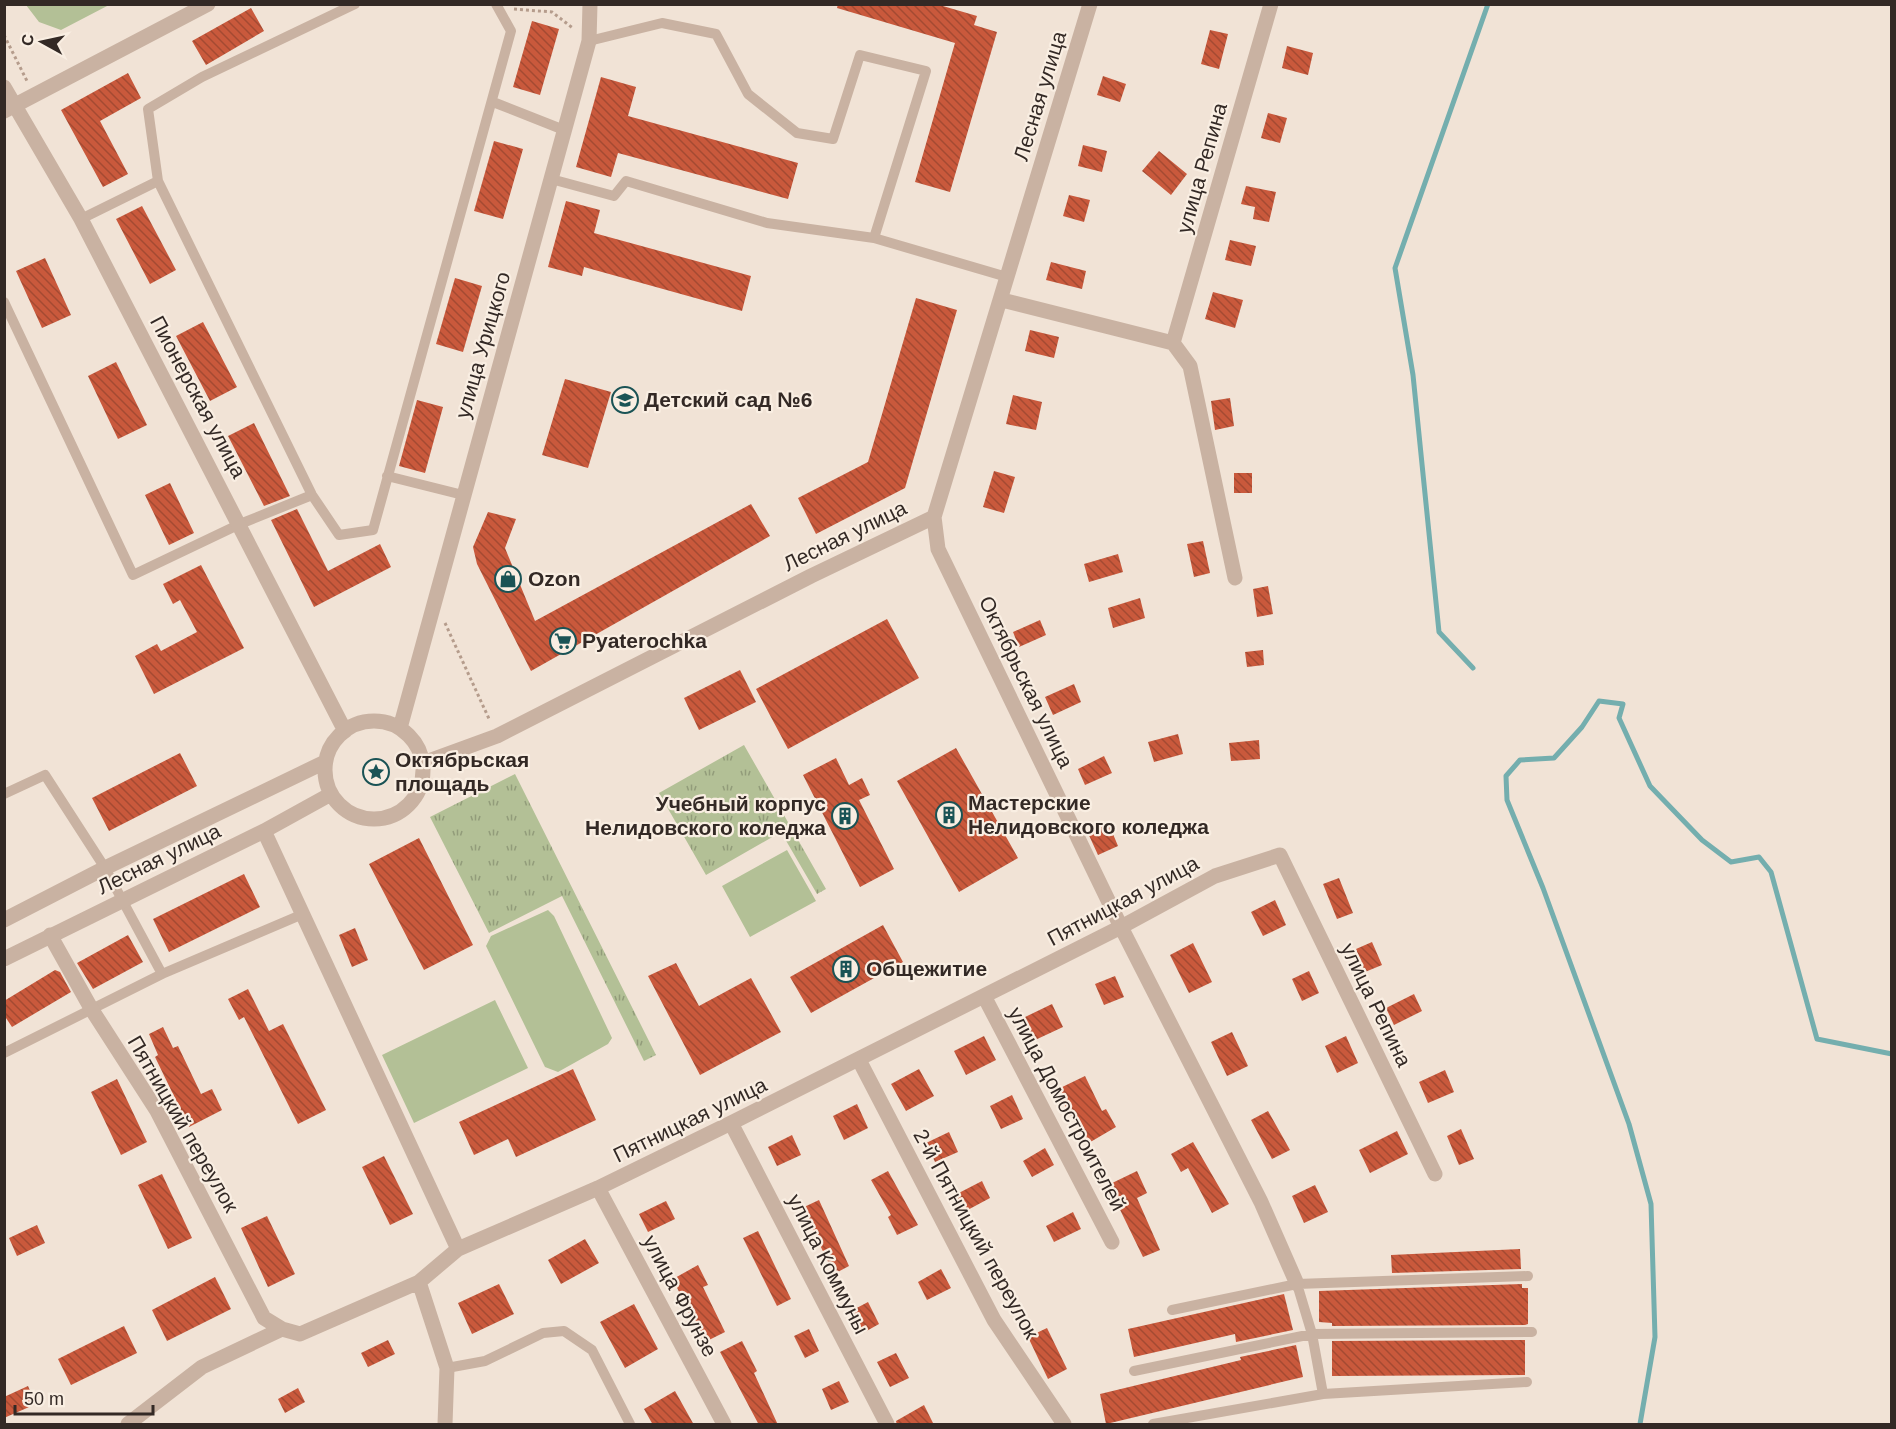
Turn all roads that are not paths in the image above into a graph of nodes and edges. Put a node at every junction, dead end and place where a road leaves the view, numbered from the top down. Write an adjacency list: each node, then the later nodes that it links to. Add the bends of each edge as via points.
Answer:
1 (208, 4): 10 (street)
2 (355, 4): 13 (lane, via 202,77 148,109)
3 (590, 4): 7 (street, улица Урицкого)
4 (1090, 4): 16 (street, Лесная улица)
5 (1271, 4): 19 (street, улица Репина)
6 (498, 6): 9 (lane, via 511,31)
7 (589, 42): 11 (street, улица Урицкого); 15 (lane, via 662,23 716,34 748,94 797,133 833,139 860,55 926,71)
8 (4, 87): 10 (street, Пионерская улица)
9 (493, 102): 11 (lane); 20 (lane)
10 (10, 109): 14 (street, Пионерская улица)
11 (564, 130): 12 (street, улица Урицкого)
12 (551, 179): 15 (lane, via 614,196 626,181 767,223); 22 (street, улица Урицкого)
13 (158, 181): 14 (lane); 21 (lane)
14 (81, 219): 24 (street, Пионерская улица)
15 (874, 238): 16 (lane)
16 (1007, 277): 17 (street, Лесная улица)
17 (1002, 300): 19 (street); 23 (street, Лесная улица)
18 (4, 302): 24 (lane, via 134,575)
19 (1173, 343): 25 (street, via 1190,366)
20 (387, 476): 21 (lane, via 373,530 339,535); 22 (lane)
21 (312, 495): 24 (lane)
22 (463, 495): 26 (street, улица Урицкого)
23 (934, 517): 29 (street, Лесная улица, via 497,736); 38 (street, Октябрьская улица, via 938,549)
24 (240, 524): 27 (street, Пионерская улица)
25 (1235, 578)
26 (400, 728): 27 (street, via 369,721); 29 (street, via 412,738)
27 (345, 731): 28 (street, via 330,747)
28 (325, 762): 31 (street); 34 (street, Лесная улица)
29 (423, 764): 31 (street, via 422,785 414,800 387,818 355,816)
30 (4, 794): 34 (lane, via 45,775)
31 (331, 794): 32 (street, Лесная улица)
32 (264, 831): 35 (street, Лесная улица); 36 (street)
33 (1280, 855): 38 (street, Пятницкая улица, via 1215,876); 47 (street, улица Репина)
34 (105, 868): 35 (lane); 37 (street, Лесная улица)
35 (122, 900): 39 (street, Лесная улица); 41 (lane)
36 (303, 914): 41 (lane); 50 (street)
37 (4, 920)
38 (1121, 927): 42 (street, Пятницкая улица); 53 (street, Октябрьская улица, via 1261,1202)
39 (50, 935): 40 (street, Лесная улица); 43 (street, Пятницкий переулок)
40 (4, 959)
41 (162, 974): 43 (lane)
42 (984, 996): 45 (street, Пятницкая улица); 49 (street, улица Домостроителей)
43 (92, 1010): 44 (lane); 55 (street, Пятницкий переулок, via 157,1111 264,1318)
44 (4, 1053)
45 (859, 1060): 46 (street, Пятницкая улица); 67 (street, 2-й Пятницкий переулок, via 994,1320)
46 (731, 1123): 48 (street, Пятницкая улица); 66 (street, улица Коммуны)
47 (1435, 1174)
48 (598, 1188): 50 (street, Пятницкая улица); 65 (street, улица Фрунзе)
49 (1112, 1242)
50 (458, 1249): 52 (street, Пятницкая улица)
51 (1528, 1276): 53 (lane)
52 (419, 1282): 55 (street, Пятницкая улица, via 300,1334); 58 (street)
53 (1297, 1284): 54 (lane); 57 (lane)
54 (1172, 1310)
55 (282, 1329): 62 (street, Пятницкая улица, via 202,1367)
56 (1532, 1332): 57 (lane)
57 (1312, 1334): 59 (lane); 61 (lane)
58 (447, 1368): 63 (street); 64 (lane, via 485,1361 543,1333 564,1331 592,1350)
59 (1134, 1371)
60 (1527, 1382): 61 (lane)
61 (1323, 1394): 68 (lane)
62 (128, 1425)
63 (445, 1425)
64 (630, 1425)
65 (724, 1425)
66 (887, 1425)
67 (1064, 1425)
68 (1153, 1425)

